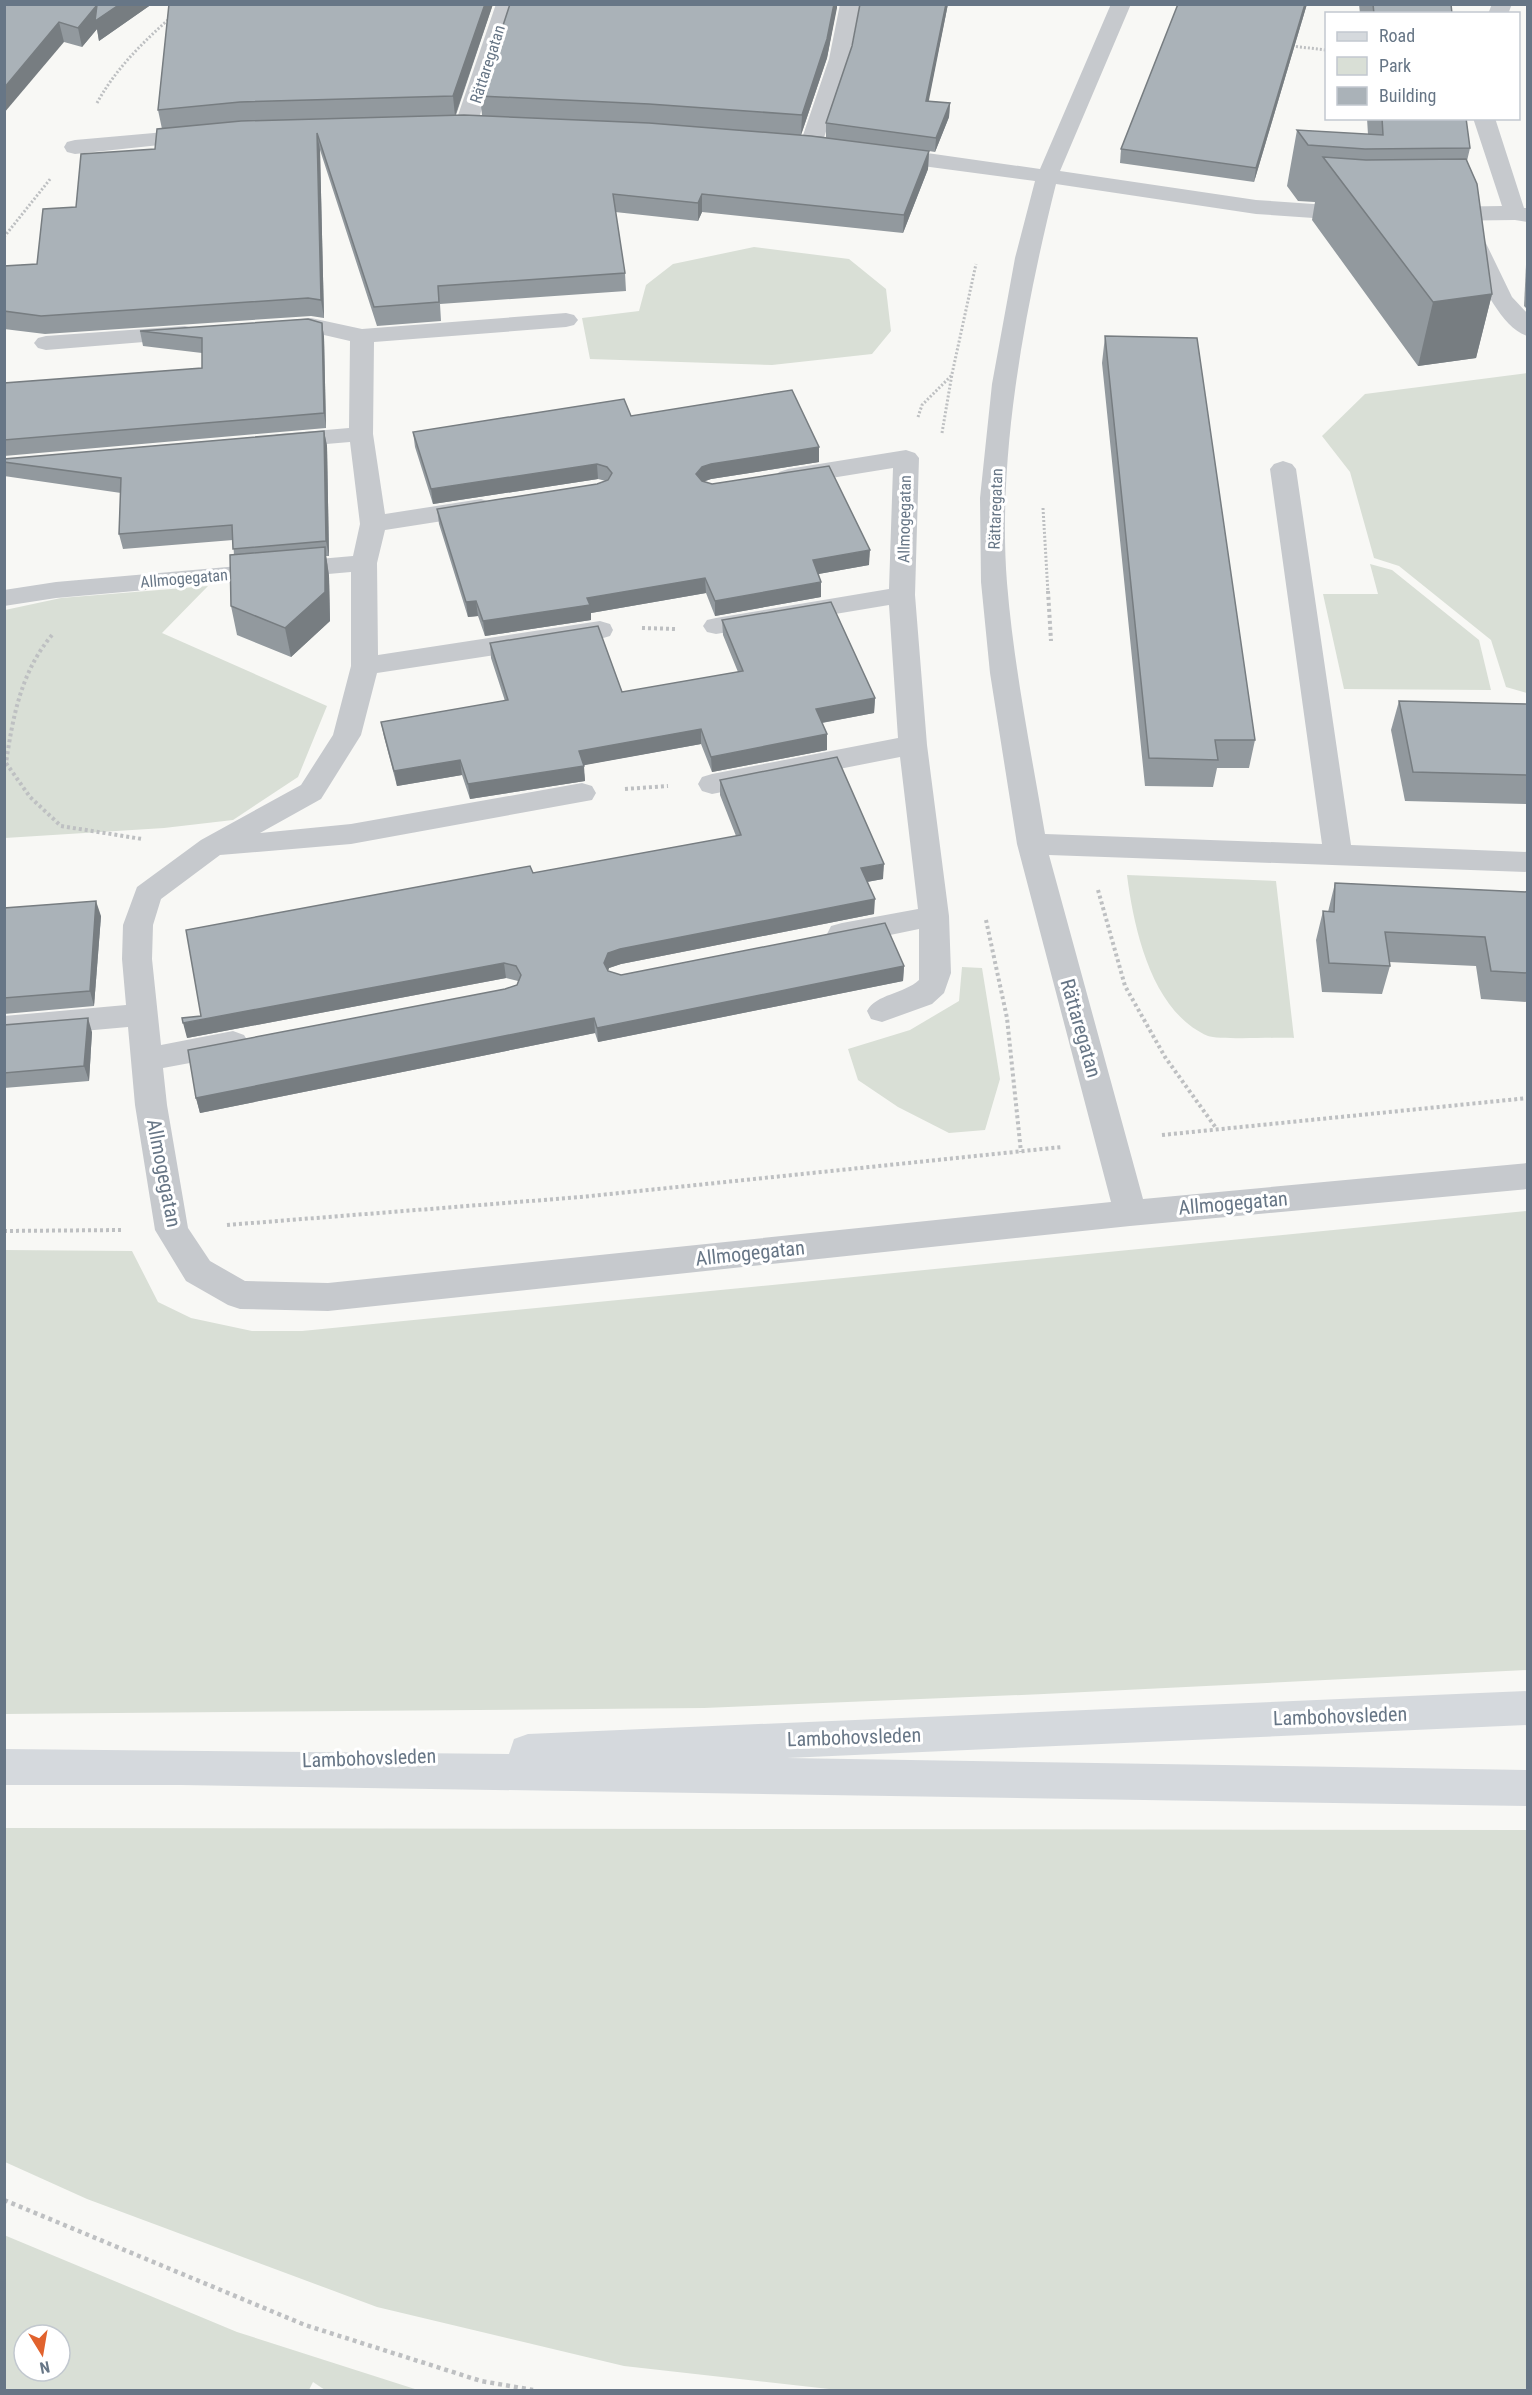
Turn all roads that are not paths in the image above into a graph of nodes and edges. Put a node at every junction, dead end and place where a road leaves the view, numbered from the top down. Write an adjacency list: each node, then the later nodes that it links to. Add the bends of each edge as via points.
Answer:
1 (506, 4): 6 (street, Rättaregatan)
2 (850, 4): 10 (street, via 839,59)
3 (1121, 4): 14 (street, Rättaregatan)
4 (1485, 120): 18 (street)
5 (443, 124): 6 (street, Rättaregatan)
6 (466, 124): 7 (street, Rättaregatan)
7 (489, 125)
8 (222, 132): 11 (street)
9 (788, 142): 10 (street)
10 (811, 144): 12 (street)
11 (75, 147)
12 (833, 147)
13 (867, 152): 14 (street)
14 (1047, 177): 15 (street, via 1256,207); 42 (street, Rättaregatan, via 1026,258 1005,384 993,498 994,582 1003,662)
15 (1378, 214)
16 (1414, 214): 17 (street)
17 (1461, 214): 18 (street); 21 (street, via 1501,299)
18 (1521, 214)
19 (566, 320): 23 (street)
20 (254, 329): 23 (street, via 311,325)
21 (1527, 329)
22 (207, 332): 24 (street)
23 (362, 336): 25 (street, Allmogegatan)
24 (46, 343)
25 (361, 434): 26 (street); 30 (street, Allmogegatan)
26 (254, 444)
27 (1283, 469): 44 (street)
28 (769, 480): 32 (street, Allmogegatan, via 906,458)
29 (504, 503): 30 (street)
30 (373, 524): 31 (street, Allmogegatan)
31 (364, 563): 33 (street, Allmogegatan); 36 (street, Allmogegatan)
32 (902, 595): 34 (street); 37 (street, Allmogegatan)
33 (4, 598)
34 (716, 626)
35 (600, 630): 36 (street)
36 (365, 666): 39 (street, Allmogegatan, via 347,735)
37 (913, 745): 38 (street); 46 (street, Allmogegatan)
38 (712, 784)
39 (311, 792): 41 (street, via 326,816); 43 (street, Allmogegatan)
40 (582, 793): 41 (street, Allmogegatan)
41 (351, 834): 43 (street, Allmogegatan)
42 (1032, 844): 44 (street); 54 (street, Rättaregatan)
43 (211, 847): 49 (street, Allmogegatan, via 148,894 138,925)
44 (1338, 854): 45 (street)
45 (1527, 862)
46 (934, 916): 47 (street); 48 (street, Allmogegatan, via 933,985 921,996)
47 (818, 939)
48 (882, 1011)
49 (141, 1016): 50 (street); 52 (street, Allmogegatan)
50 (4, 1027)
51 (262, 1037): 52 (street)
52 (146, 1060): 54 (street, Allmogegatan, via 172,1230 198,1271 240,1295 328,1296)
53 (1527, 1176): 54 (street, Allmogegatan)
54 (1130, 1213)
55 (1527, 1708): 57 (main road, Lambohovsleden)
56 (4, 1767): 57 (main road, Lambohovsleden)
57 (181, 1767): 58 (main road, Lambohovsleden)
58 (1527, 1788)

